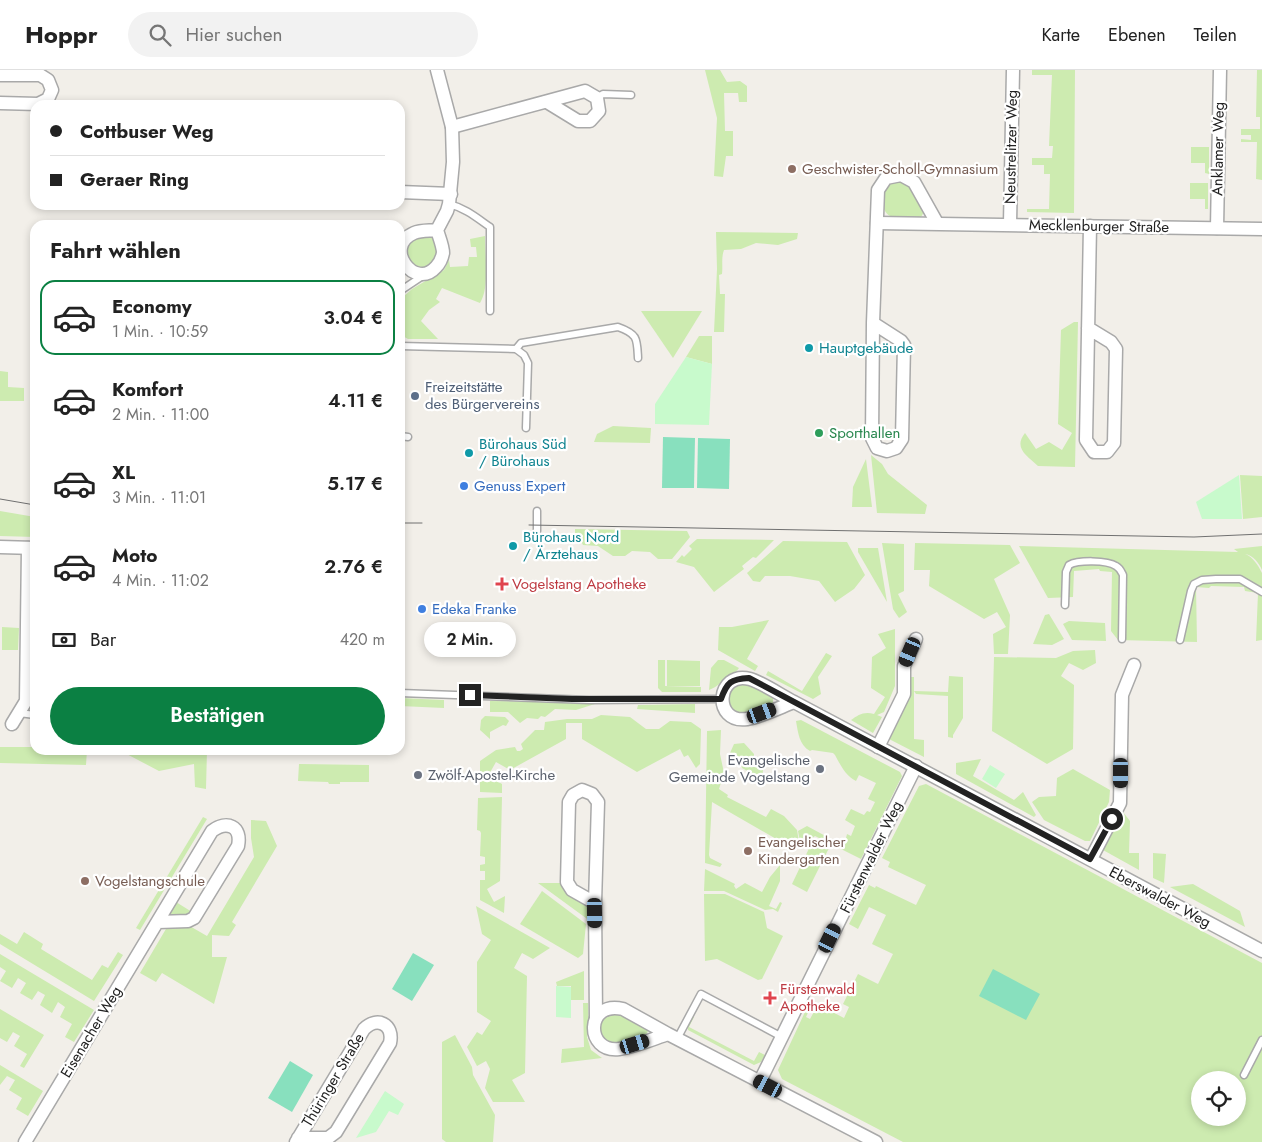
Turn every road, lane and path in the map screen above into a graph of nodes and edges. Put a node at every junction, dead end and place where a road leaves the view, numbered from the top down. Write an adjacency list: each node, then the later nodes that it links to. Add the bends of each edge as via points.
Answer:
1 (437, 70): 11 (street)
2 (1013, 70): 16 (street, Neustrelitzer Weg)
3 (1220, 70): 18 (street, Anklamer Weg)
4 (0, 75): 7 (street, via 40,75 48,80 52,90)
5 (630, 95): 6 (lane, via 604,94)
6 (597, 98): 8 (street, via 585,91); 8 (street, via 599,111 590,121 578,121)
7 (46, 100)
8 (547, 102): 11 (street)
9 (0, 103): 10 (street)
10 (30, 104)
11 (452, 127): 13 (street)
12 (405, 193): 13 (street)
13 (450, 199): 20 (street, via 448,212); 25 (lane, via 490,227)
14 (877, 223): 15 (street, Mecklenburger Straße); 15 (street, via 878,190 886,178 901,175 914,182); 26 (street)
15 (937, 223): 16 (street, Mecklenburger Straße)
16 (1010, 224): 17 (street, Mecklenburger Straße)
17 (1090, 226): 18 (street, Mecklenburger Straße); 27 (street)
18 (1217, 228): 19 (street, Mecklenburger Straße)
19 (1262, 229)
20 (437, 230): 21 (street, via 416,232); 23 (street, via 443,253 435,269)
21 (405, 240)
22 (405, 265): 23 (street, via 416,273)
23 (427, 273): 24 (lane)
24 (405, 288)
25 (490, 311)
26 (873, 323): 26 (street, via 872,438 877,448 887,451 896,448 902,439 904,345)
27 (1088, 328): 27 (street, via 1086,440 1094,452 1107,452 1114,443 1116,349 1111,342)
28 (405, 346): 29 (lane)
29 (516, 350): 30 (lane, via 521,343 618,327 637,339); 31 (lane, via 528,363)
30 (638, 358)
31 (526, 428)
32 (405, 437): 33 (lane)
33 (408, 437)
34 (537, 511): 35 (lane)
35 (537, 531)
36 (0, 547): 37 (street)
37 (30, 548)
38 (1262, 592): 43 (lane, via 1240,579 1202,580 1194,584)
39 (30, 597): 49 (street, via 26,701)
40 (1065, 605): 42 (lane, via 1069,565 1075,562 1111,563 1119,567 1123,575)
41 (916, 639): 50 (street, via 904,666 904,694)
42 (1122, 639)
43 (1180, 640)
44 (1134, 665): 52 (street, via 1122,694 1120,803)
45 (405, 693): 46 (lane, via 538,699)
46 (721, 699): 47 (street, via 725,710 734,718 747,719); 47 (street, Eberswalder Weg, via 726,686 736,679 749,678)
47 (794, 702): 50 (street, Eberswalder Weg)
48 (30, 716): 49 (lane)
49 (15, 718)
50 (878, 747): 51 (street, Eberswalder Weg)
51 (916, 766): 52 (street, Eberswalder Weg); 60 (street, Fürstenwalder Weg)
52 (1090, 859): 55 (street, Eberswalder Weg)
53 (594, 903): 53 (street, via 598,802 592,794 582,790 569,802 567,882 572,890); 56 (street)
54 (158, 922): 54 (street, Eisenacher Weg, via 194,918 238,846 238,833 234,828 219,826 212,831); 65 (street, Eisenacher Weg)
55 (1262, 951)
56 (596, 986): 57 (street); 58 (street)
57 (615, 1007): 58 (street, via 602,1011); 59 (street)
58 (596, 1018): 59 (street, via 595,1035 600,1044 608,1048 619,1049)
59 (673, 1036): 60 (lane, via 701,994); 63 (street)
60 (782, 1037): 63 (street, Fürstenwalder Weg)
61 (1262, 1040): 62 (lane)
62 (1246, 1071)
63 (760, 1081): 66 (street)
64 (297, 1140): 64 (street, Thüringer Straße, via 328,1138 336,1132 390,1043 390,1030 385,1025 377,1022 364,1029)
65 (25, 1142)
66 (876, 1142)

